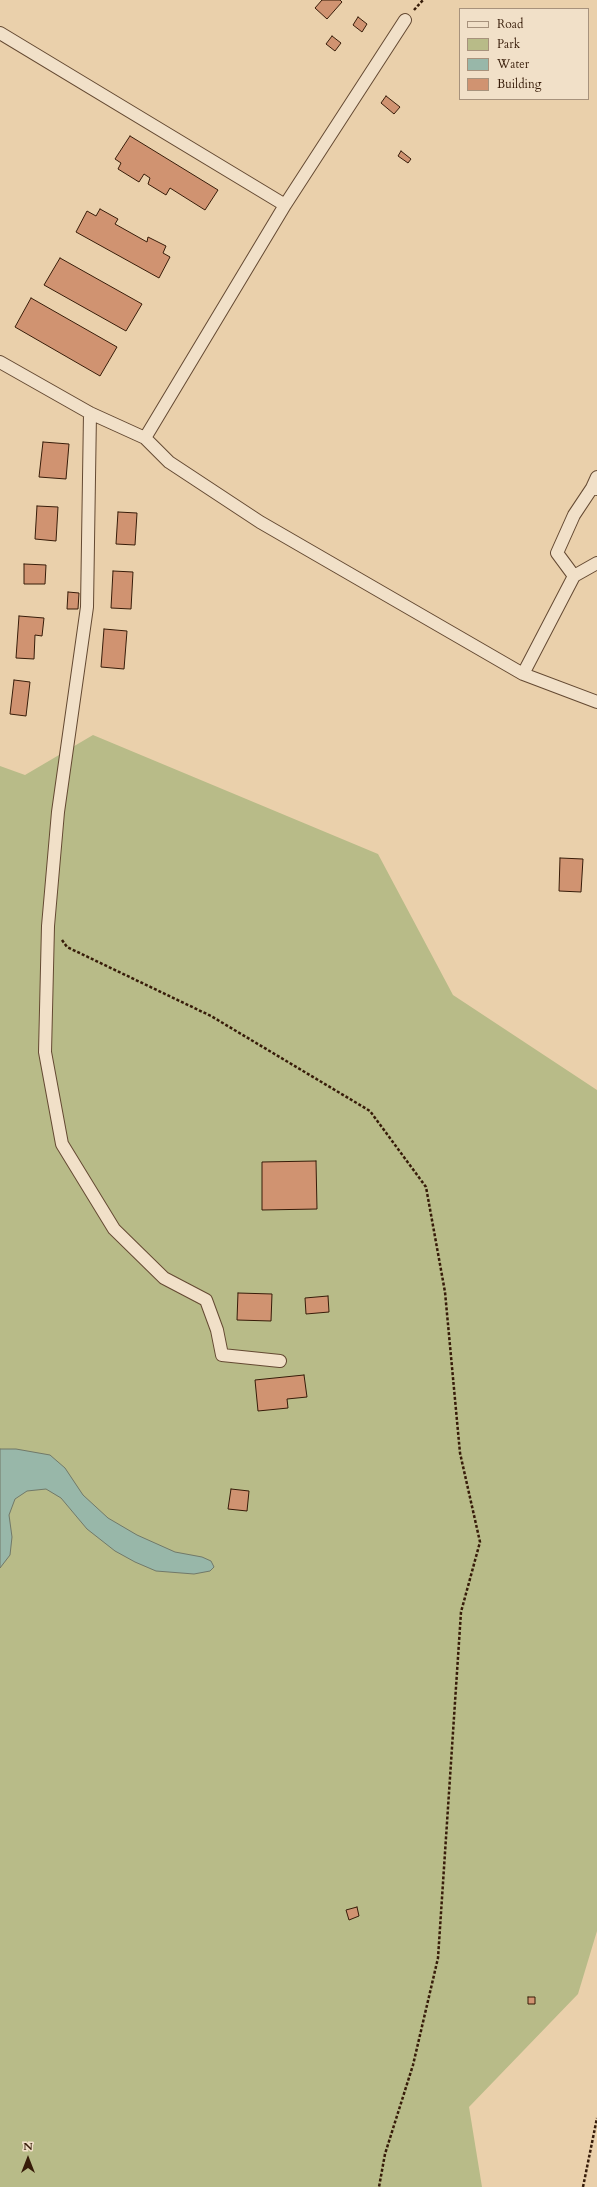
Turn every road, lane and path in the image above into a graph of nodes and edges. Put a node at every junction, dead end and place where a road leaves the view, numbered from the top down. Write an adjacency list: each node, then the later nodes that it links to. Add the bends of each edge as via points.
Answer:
1 (405, 20): 3 (street)
2 (0, 33): 3 (street)
3 (285, 205): 6 (street)
4 (0, 362): 5 (street)
5 (90, 413): 6 (street); 12 (street, via 87,607 58,812)
6 (145, 438): 10 (street, via 169,462 260,522)
7 (595, 485): 9 (street, via 574,515 557,553)
8 (597, 563): 9 (street)
9 (574, 576): 10 (street)
10 (523, 674): 11 (street)
11 (597, 702)
12 (48, 926): 13 (street, via 45,1052 62,1144 114,1229 164,1278 206,1300 217,1330 222,1355); 15 (path, via 67,946 211,1016 370,1111 426,1187 445,1292 460,1453 480,1542 462,1612 438,1958 413,2065 385,2154)
13 (280, 1361)
14 (597, 2118): 16 (path)
15 (379, 2187)
16 (583, 2187)

